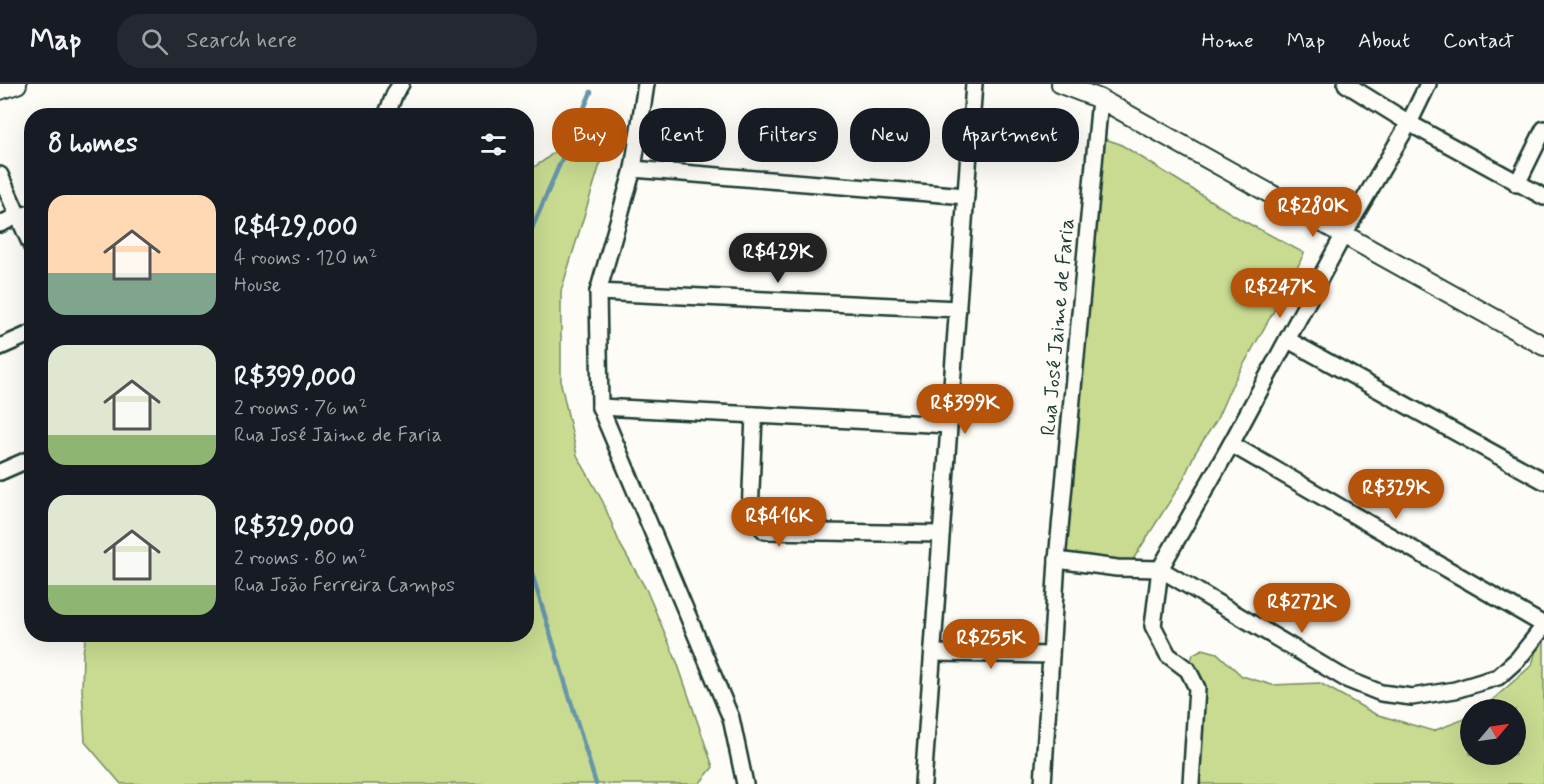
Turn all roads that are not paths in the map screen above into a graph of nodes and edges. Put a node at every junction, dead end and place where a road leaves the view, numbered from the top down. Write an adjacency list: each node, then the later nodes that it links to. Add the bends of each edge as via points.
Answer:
1 (17, 84): 8 (street)
2 (401, 84): 10 (street)
3 (646, 84): 13 (street)
4 (974, 84): 16 (street)
5 (1062, 84): 9 (street)
6 (1346, 84): 11 (street)
7 (1428, 84): 11 (street)
8 (0, 90)
9 (1100, 99): 21 (street); 36 (street, Rua José Jaime de Faria)
10 (389, 108)
11 (1409, 123): 15 (street); 21 (street)
12 (1544, 129): 15 (street)
13 (633, 169): 16 (street); 22 (street)
14 (0, 175): 18 (street)
15 (1516, 184): 17 (street)
16 (966, 196): 23 (street)
17 (1544, 197)
18 (24, 213)
19 (24, 215): 20 (street)
20 (0, 224)
21 (1344, 234): 25 (street); 26 (street)
22 (597, 292): 23 (street); 28 (street)
23 (958, 309): 30 (street)
24 (24, 336): 27 (street)
25 (1288, 340): 31 (street); 34 (street)
26 (1544, 346)
27 (0, 347)
28 (600, 407): 29 (street); 41 (street, via 731,718)
29 (754, 415): 30 (street); 35 (street, via 750,515 765,531)
30 (949, 425): 35 (street)
31 (1231, 444): 37 (street); 38 (street)
32 (24, 462): 33 (street)
33 (0, 472)
34 (1544, 481)
35 (941, 534): 39 (street)
36 (1057, 560): 37 (street); 40 (street, Rua José Jaime de Faria)
37 (1160, 569): 38 (street, via 1346,679 1381,693 1412,697 1498,677 1518,659); 44 (street, via 1153,626 1168,655 1188,670 1197,688)
38 (1544, 625)
39 (933, 653): 40 (street); 42 (street)
40 (1051, 655): 43 (street, Rua José Jaime de Faria)
41 (745, 784)
42 (923, 784)
43 (1043, 784)
44 (1191, 784)

